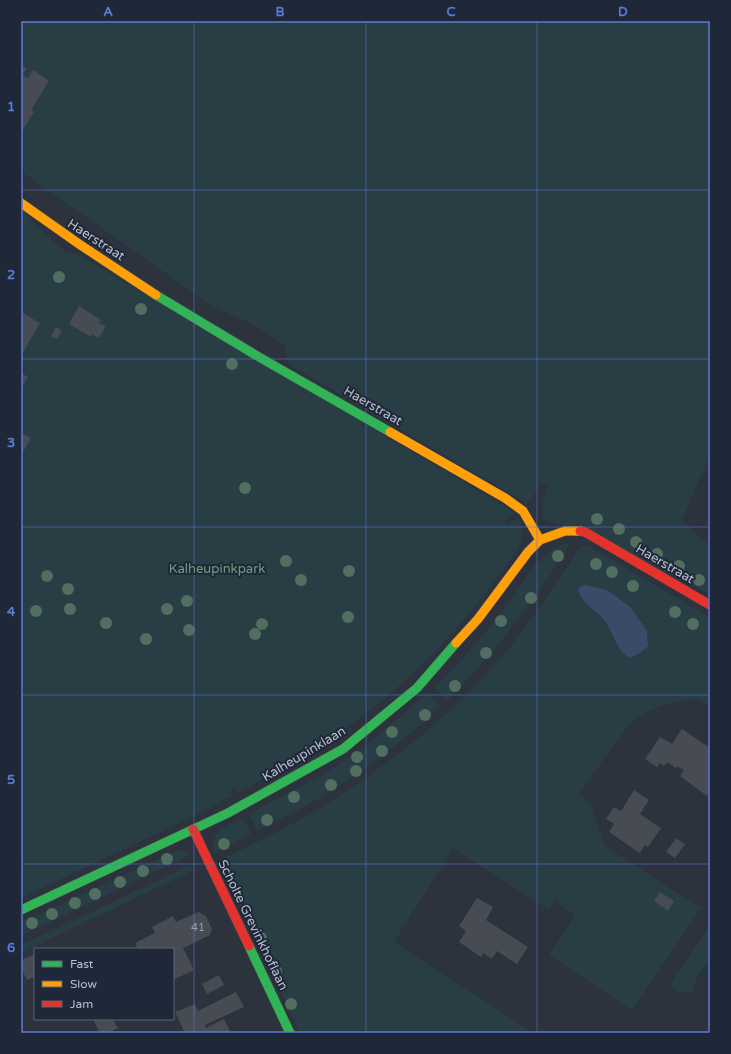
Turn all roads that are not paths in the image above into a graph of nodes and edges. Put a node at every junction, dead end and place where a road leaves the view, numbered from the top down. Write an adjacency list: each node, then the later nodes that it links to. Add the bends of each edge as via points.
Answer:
1 (21, 203): 2 (street, Haerstraat, via 73,242 233,341 505,498 523,511)
2 (540, 540): 3 (street, Haerstraat, via 566,531 585,532); 4 (street, Kalheupinklaan, via 528,552 478,619 417,688 344,749 228,813)
3 (710, 605)
4 (193, 829): 5 (street, Kalheupinklaan); 6 (street, Scholte Grevinkhoflaan)
5 (21, 910)
6 (290, 1033)

